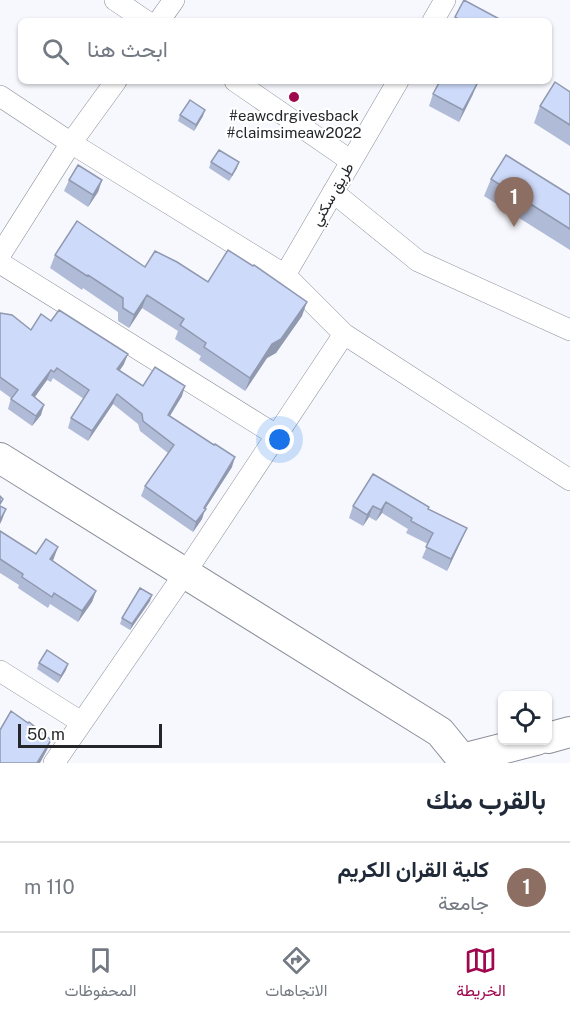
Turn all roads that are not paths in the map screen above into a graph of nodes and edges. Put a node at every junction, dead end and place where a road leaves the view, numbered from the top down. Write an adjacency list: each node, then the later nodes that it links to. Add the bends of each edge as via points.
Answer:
1 (114, 0): 4 (street)
2 (174, 0): 5 (street)
3 (445, 0): 6 (street)
4 (141, 18)
5 (161, 18)
6 (435, 18)
7 (114, 84): 11 (street)
8 (238, 84): 12 (street)
9 (396, 84): 12 (street, طريق سكني)
10 (0, 96): 11 (street)
11 (71, 143): 14 (street); 16 (street)
12 (351, 161): 13 (street, طريق سكني)
13 (333, 192): 16 (street, طريق سكني); 17 (street, via 418,261)
14 (0, 255)
15 (0, 263): 19 (street)
16 (285, 275): 18 (street)
17 (570, 330)
18 (344, 334): 19 (street); 21 (street)
19 (276, 435): 22 (street)
20 (0, 458): 22 (street)
21 (570, 480)
22 (185, 573): 24 (street); 28 (street, via 440,732)
23 (0, 671): 24 (street)
24 (81, 722): 29 (street)
25 (570, 732): 26 (street)
26 (552, 737)
27 (521, 745): 28 (street)
28 (462, 761)
29 (54, 763)

